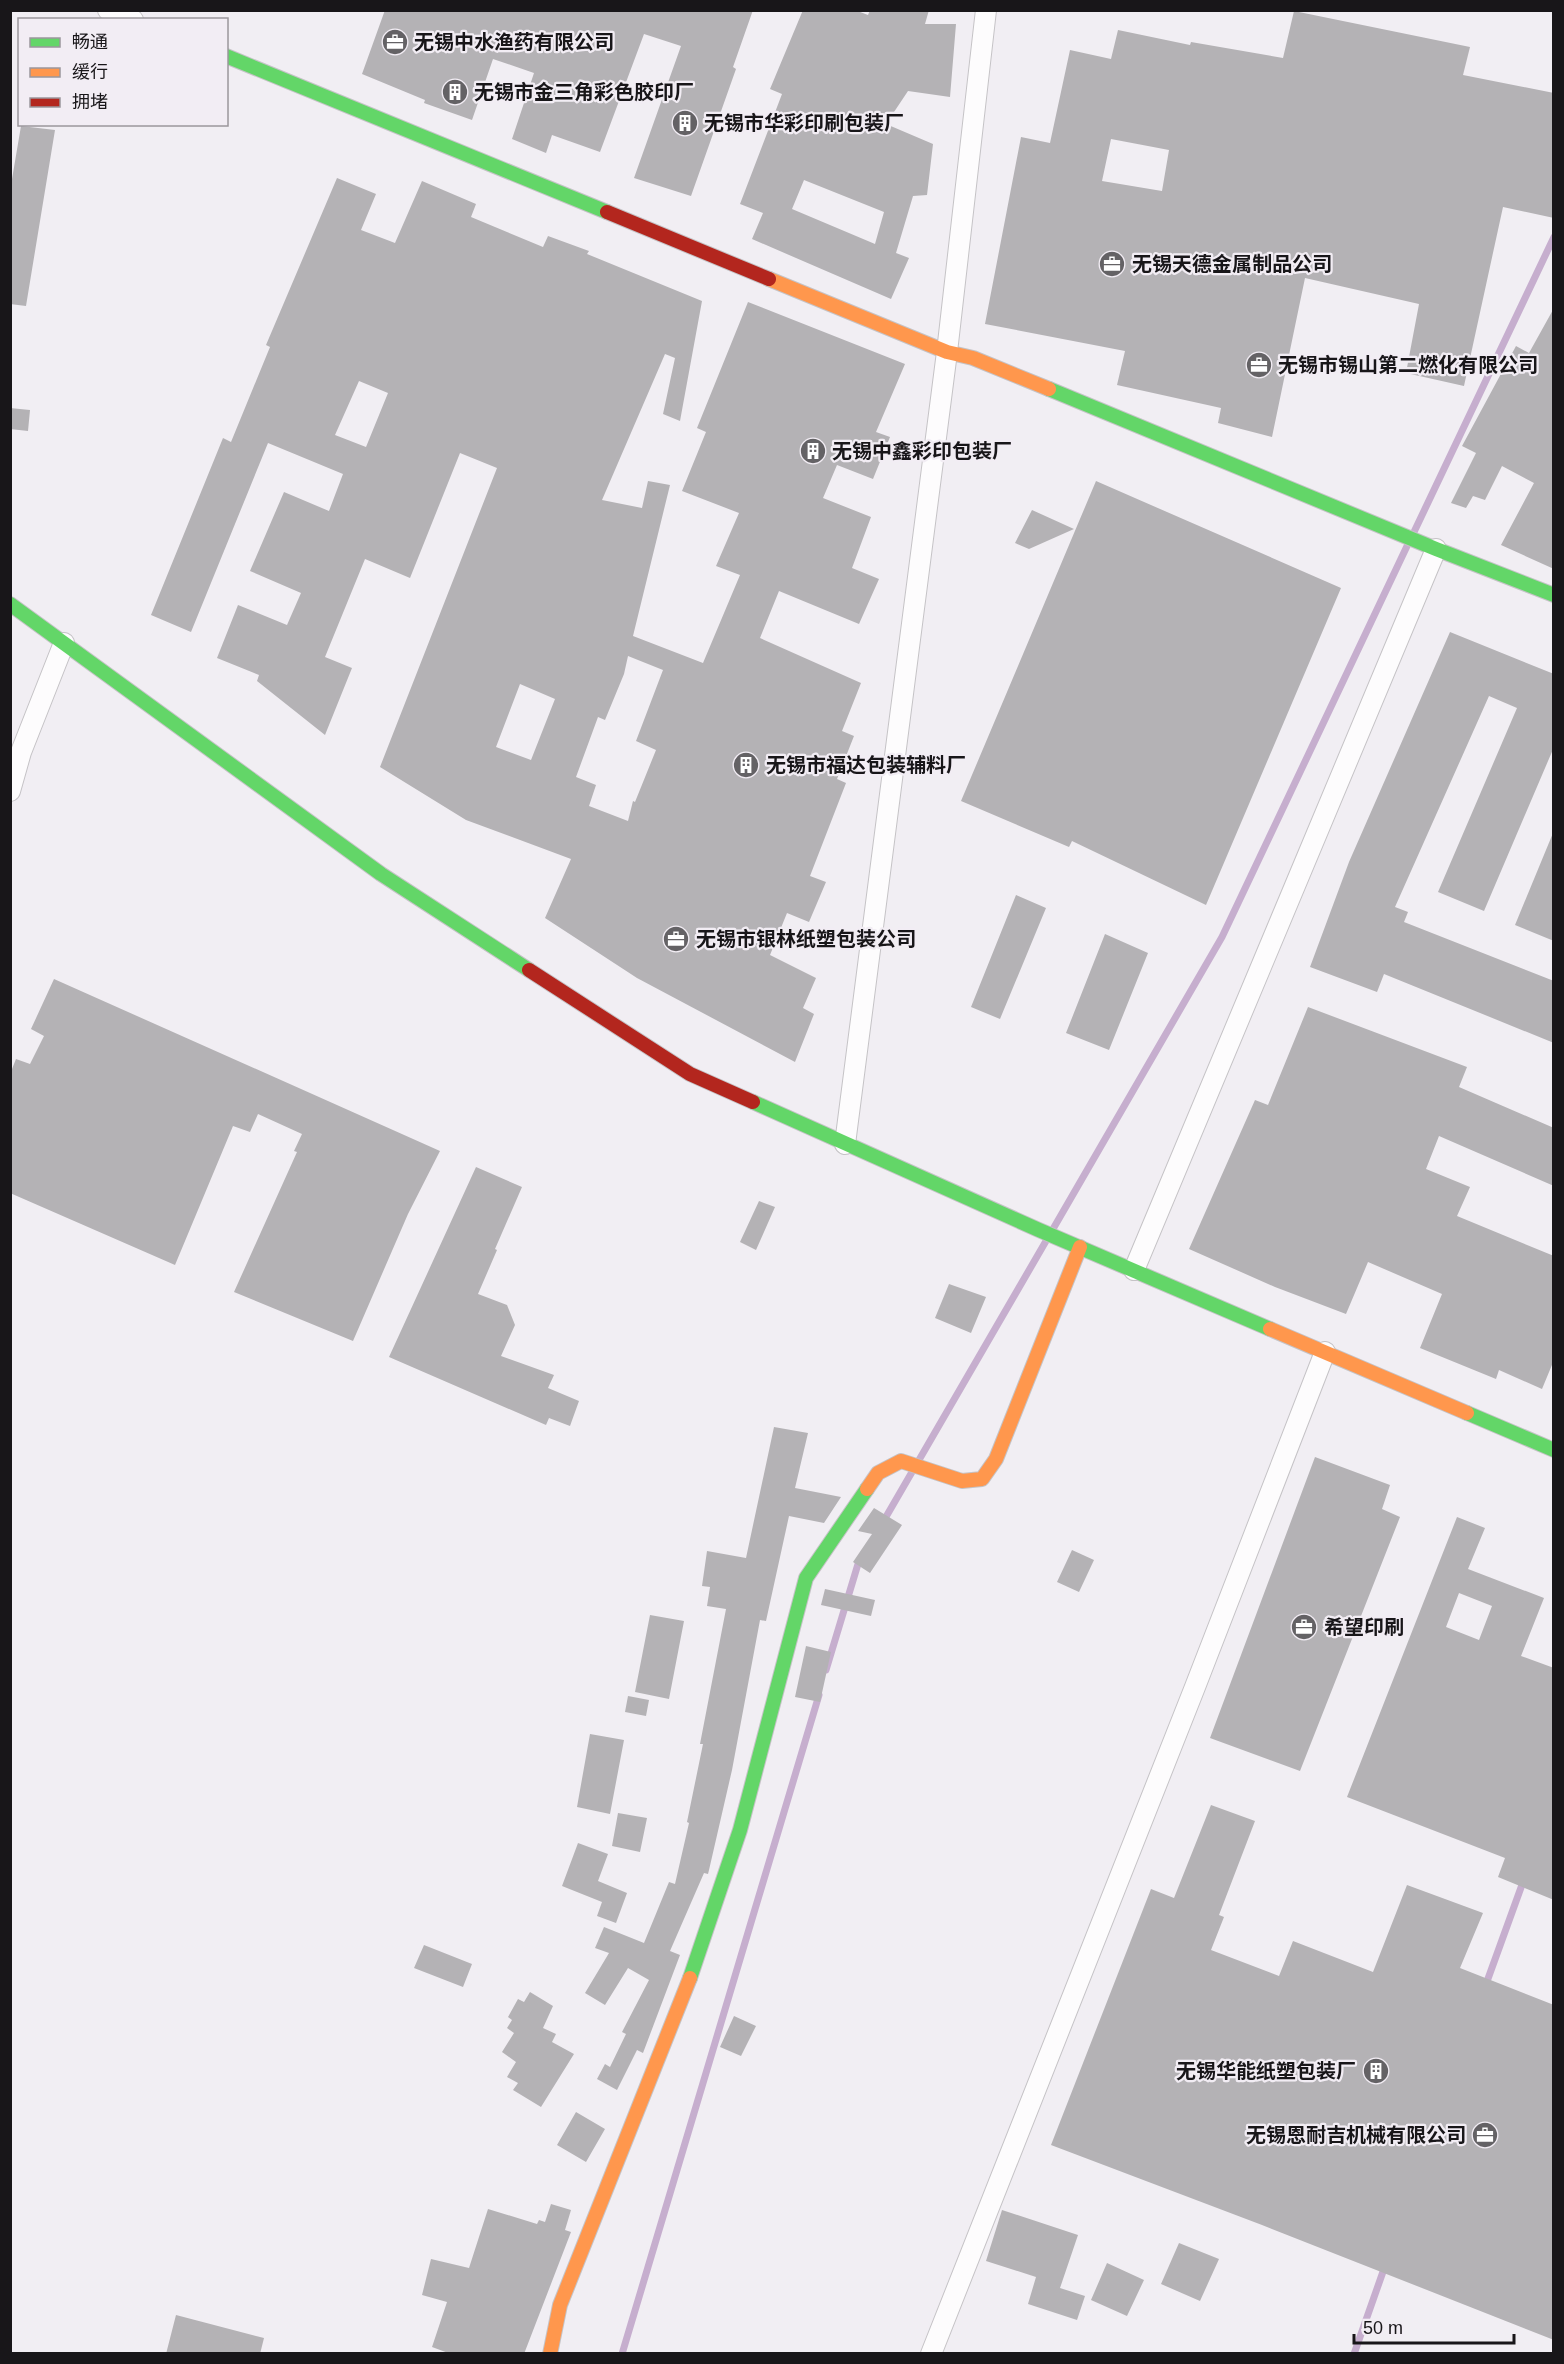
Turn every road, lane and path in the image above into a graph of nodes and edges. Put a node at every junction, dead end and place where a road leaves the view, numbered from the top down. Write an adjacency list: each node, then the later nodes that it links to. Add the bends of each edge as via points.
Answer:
1 (108, 10): 3 (street)
2 (986, 10): 5 (street)
3 (128, 18)
4 (228, 57): 5 (street)
5 (947, 352): 6 (street, via 973,358); 11 (street)
6 (1430, 546): 7 (street); 13 (street)
7 (1554, 595)
8 (10, 604): 9 (street)
9 (64, 644): 10 (street); 11 (street, via 381,874 690,1074)
10 (10, 790)
11 (845, 1144): 12 (street)
12 (1080, 1247): 13 (street); 16 (street, via 996,1459 982,1479 962,1481 902,1461 878,1473 806,1578 740,1830 685,1993 560,2305)
13 (1134, 1270): 14 (street)
14 (1325, 1352): 15 (street); 17 (street)
15 (1554, 1450)
16 (550, 2354)
17 (931, 2354)

